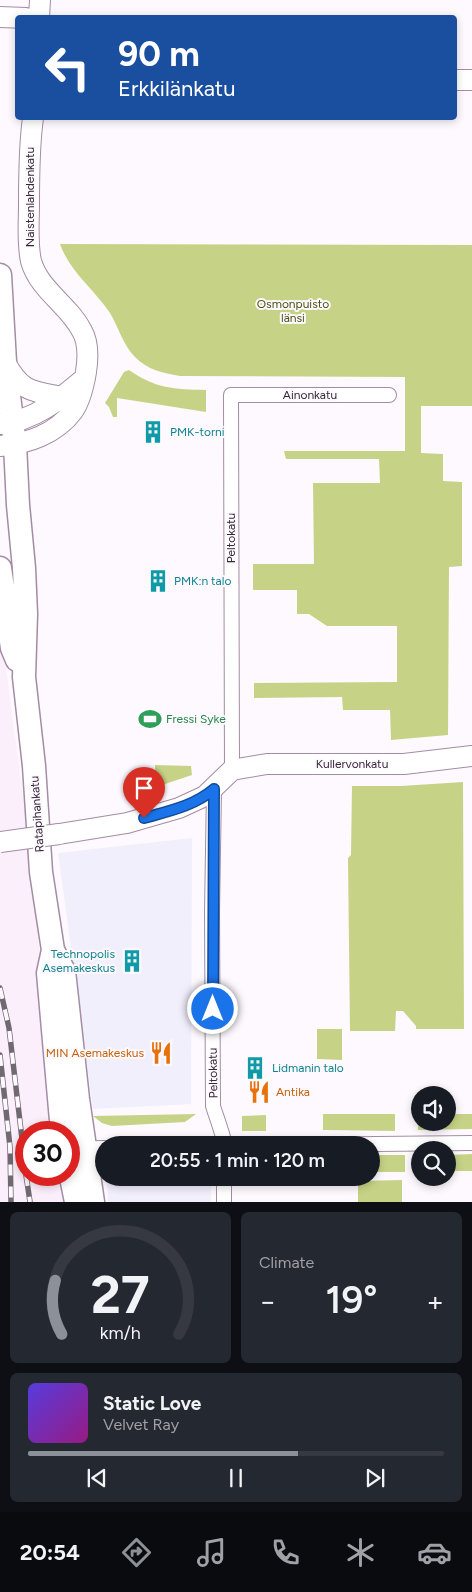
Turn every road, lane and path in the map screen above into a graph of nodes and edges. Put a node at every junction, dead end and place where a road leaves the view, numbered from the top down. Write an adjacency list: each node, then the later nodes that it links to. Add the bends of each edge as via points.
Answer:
1 (40, 0): 2 (main road)
2 (39, 15)
3 (457, 80): 4 (main road)
4 (472, 80)
5 (33, 120): 8 (main road, Naistenlahdenkatu, via 28,221 31,260 36,275 83,332 87,362)
6 (0, 275): 7 (main road, Ratapihankatu)
7 (5, 362): 11 (main road, via 23,386); 12 (main road, Ratapihankatu)
8 (84, 378): 11 (main road); 12 (main road, Naistenlahdenkatu, via 74,410 59,425 33,440)
9 (231, 395): 10 (street, Ainonkatu); 16 (street, Peltokatu)
10 (389, 395)
11 (62, 397): 12 (main road)
12 (7, 435): 14 (main road, Ratapihankatu, via 24,568)
13 (0, 568): 14 (main road, Ratapihankatu, via 12,648)
14 (24, 677): 19 (main road, Ratapihankatu, via 41,872)
15 (472, 756): 16 (main road, Kullervonkatu, via 404,764 267,764)
16 (232, 770): 17 (main road)
17 (214, 789): 18 (main road, bridge, via 179,808 127,823); 21 (street, Peltokatu, via 214,1106)
18 (0, 842)
19 (53, 950): 20 (main road, Ratapihankatu, via 48,973); 24 (main road, Ratapihankatu, via 64,971)
20 (61, 1121)
21 (223, 1136)
22 (380, 1144): 23 (street)
23 (472, 1144)
24 (86, 1148): 28 (main road, Ratapihankatu)
25 (73, 1186): 27 (main road)
26 (224, 1186): 29 (street)
27 (76, 1202)
28 (93, 1202)
29 (224, 1202)

